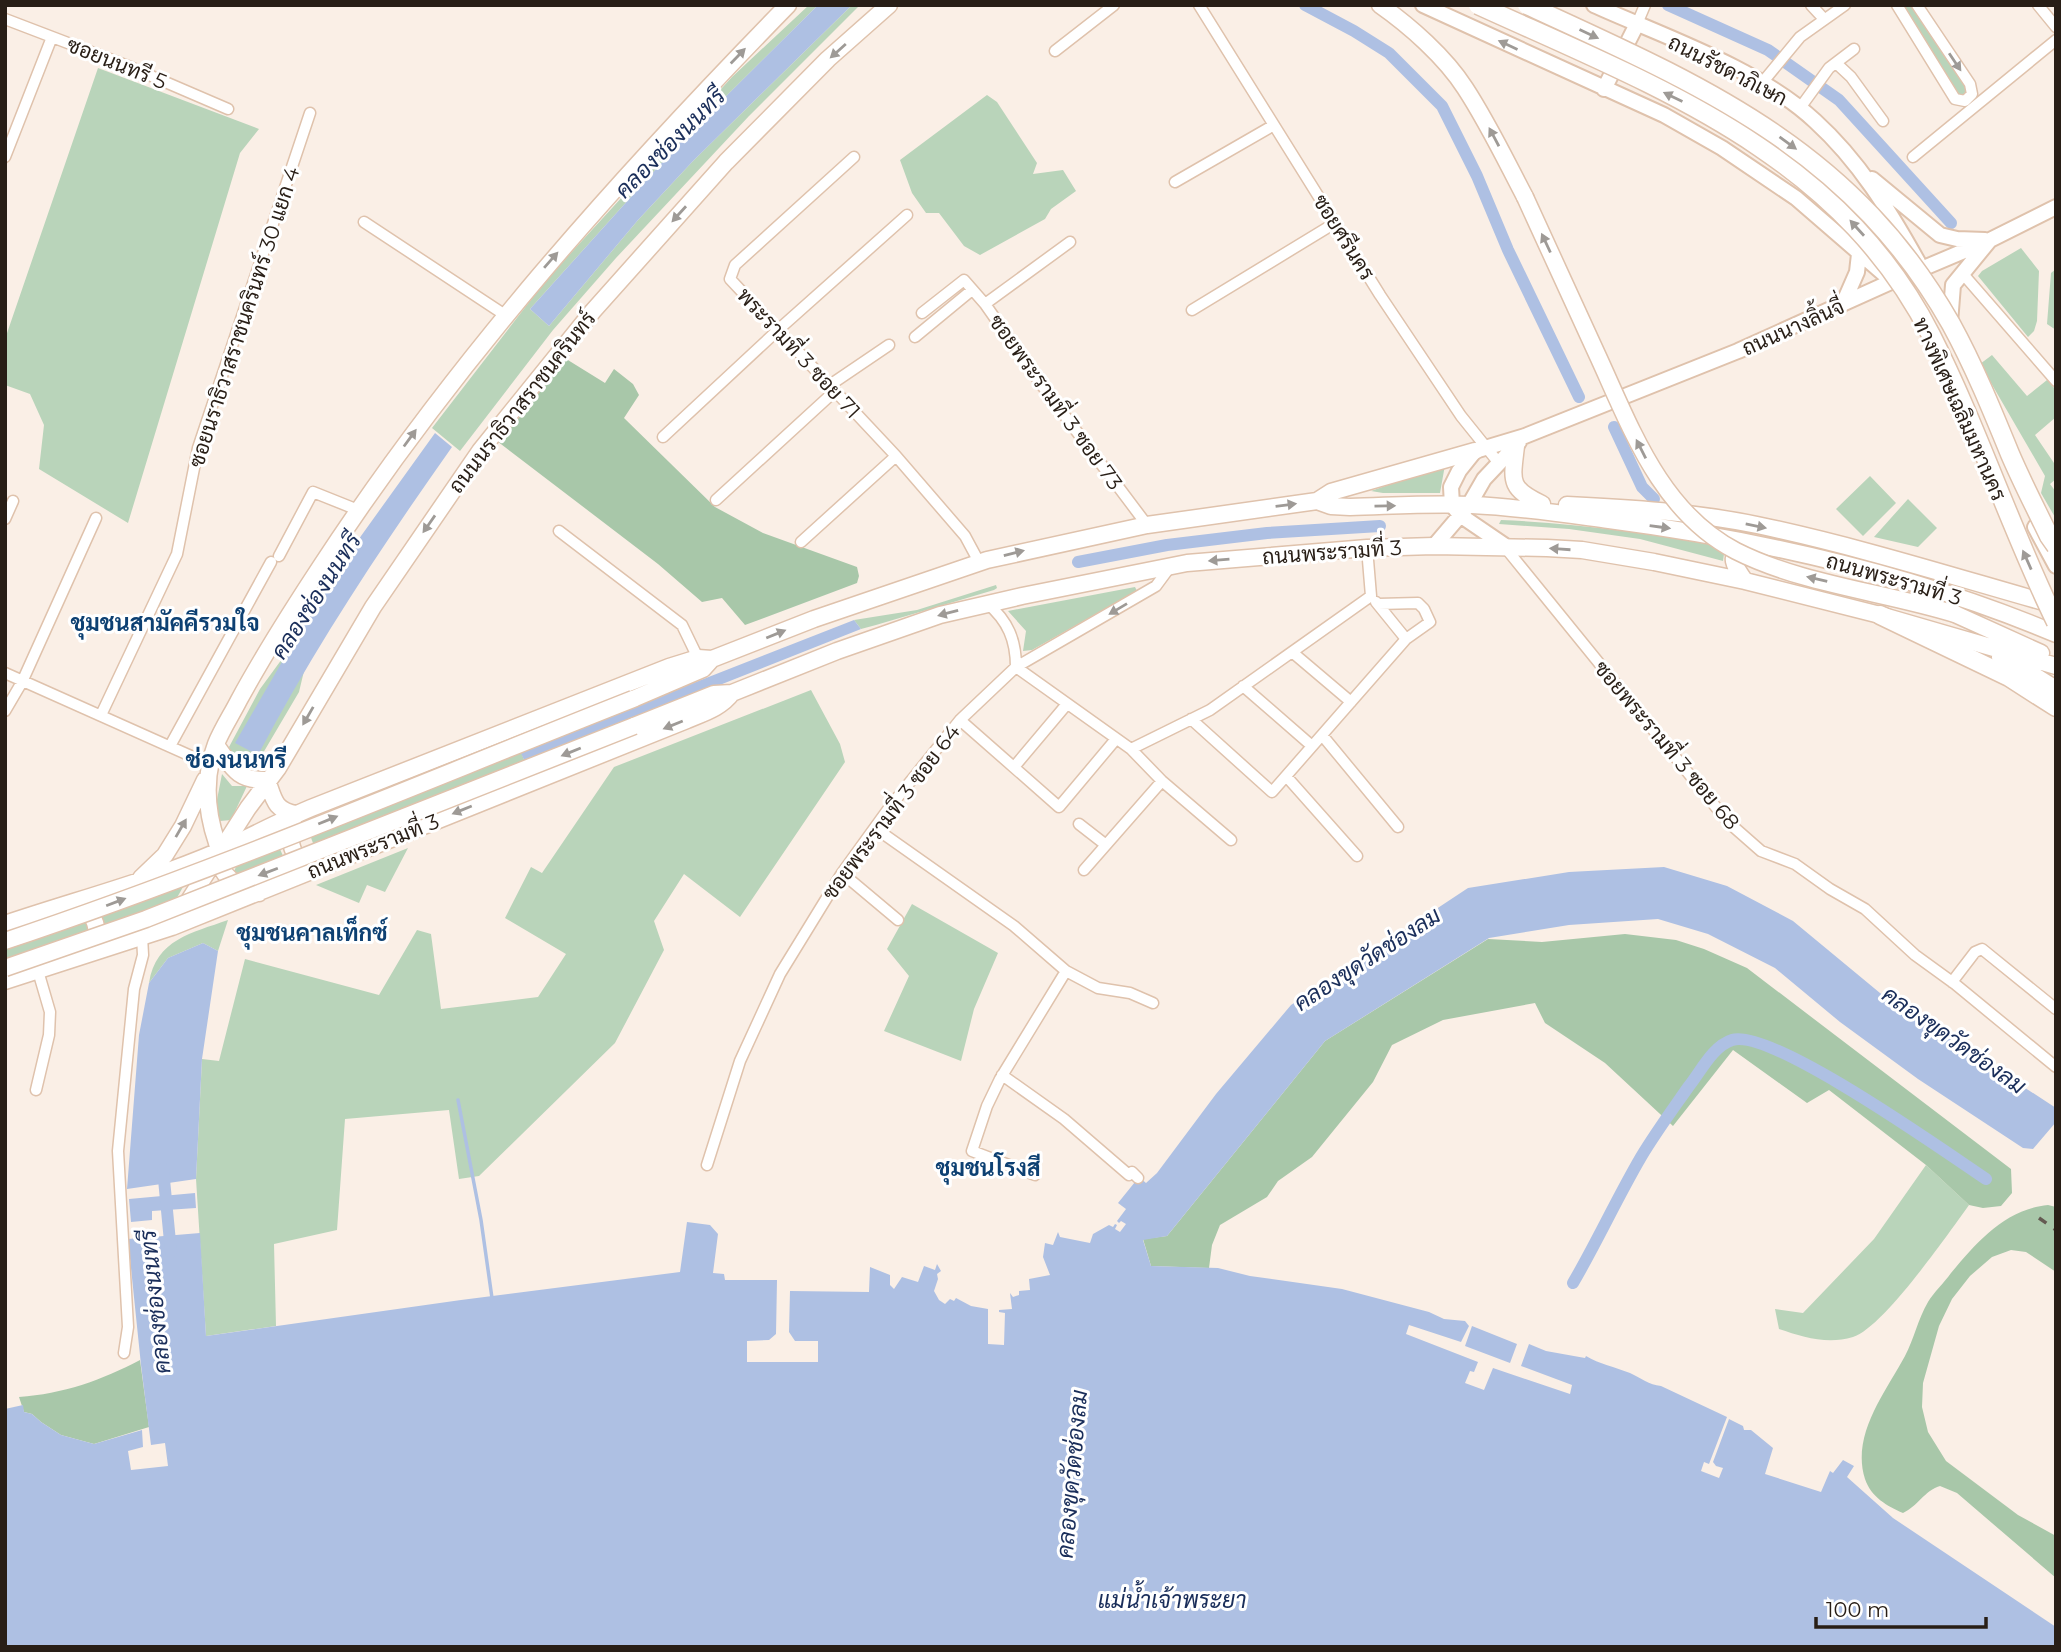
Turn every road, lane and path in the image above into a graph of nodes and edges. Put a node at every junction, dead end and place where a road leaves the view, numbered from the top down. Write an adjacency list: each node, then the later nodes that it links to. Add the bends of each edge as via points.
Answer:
1 (788, 5): 53 (main road, one-way to 1, via 631,169)
2 (889, 5): 122 (main road, ถนนนราธิวาสราชนครินทร์, one-way to 122, via 726,162 525,393 400,567)
3 (1114, 5): 16 (street)
4 (1199, 5): 32 (street, ซอยศรีนคร)
5 (1380, 5): 99 (main road, one-way to 5, bridge, via 1955,614 1787,571 1727,546 1693,522 1646,459 1525,197 1464,85 1423,40)
6 (1423, 5): 27 (main road, one-way to 6)
7 (1478, 5): 92 (highway, ทางพิเศษเฉลิมมหานคร, one-way to 7, bridge, via 1930,334 1882,257 1853,223 1782,161 1742,134 1679,99)
8 (1527, 5): 80 (highway, ทางพิเศษเฉลิมมหานคร, one-way to 80, bridge, via 1702,88 1746,114 1791,144 1871,214 1911,262 1950,324)
9 (1594, 5): 19 (main road, ถนนรัชดาภิเษก)
10 (1645, 5): 19 (street)
11 (1896, 5): 12 (street, one-way to 11, via 1970,84 1972,94 1965,101 1955,99)
12 (1917, 5)
13 (2038, 5): 20 (street)
14 (1835, 7): 15 (street); 18 (street)
15 (1814, 8): 18 (street)
16 (1102, 9): 24 (street)
17 (5, 19): 21 (street, ซอยนนทรี 5)
18 (1824, 19): 26 (street, via 1800,37)
19 (1637, 24): 26 (main road, ถนนรัชดาภิเษก); 27 (main road)
20 (2056, 27)
21 (52, 37): 29 (street, ซอยนนทรี 5); 33 (street)
22 (2056, 40): 35 (street)
23 (1854, 49): 25 (street)
24 (1055, 51)
25 (1832, 66): 28 (street); 31 (street, via 1851,78)
26 (1762, 83): 28 (main road, ถนนรัชดาภิเษก)
27 (1604, 89): 44 (main road, via 1664,115 1761,172)
28 (1800, 108): 36 (main road, ถนนรัชดาภิเษก)
29 (228, 109)
30 (310, 113): 110 (street, ซอยนราธิวาสราชนครินทร์ 30 แยก 4, via 198,448 177,554)
31 (1882, 121)
32 (1274, 125): 37 (street); 41 (street, ซอยศรีนคร)
33 (5, 157)
34 (854, 157): 55 (street, พระรามที่ 3 ซอย 71, via 734,265 730,279)
35 (1913, 157)
36 (1862, 171): 42 (main road, via 1940,235); 45 (main road, ถนนรัชดาภิเษก)
37 (1175, 182)
38 (2056, 207): 42 (main road, ถนนนางลิ้นจี่)
39 (907, 215): 55 (street)
40 (364, 222): 53 (street)
41 (1335, 223): 51 (street); 62 (street, ซอยศรีนคร)
42 (1990, 240): 45 (main road, ถนนนางลิ้นจี่); 46 (main road)
43 (1070, 242): 49 (street)
44 (1859, 254): 47 (main road); 50 (main road, via 1857,272)
45 (1922, 270): 47 (main road, ถนนนางลิ้นจี่); 54 (main road, ถนนรัชดาภิเษก)
46 (1963, 274): 54 (main road, via 1953,285); 58 (street)
47 (1892, 281): 50 (main road, ถนนนางลิ้นจี่)
48 (972, 290): 49 (street, ซอยพระรามที่ 3 ซอย 73); 52 (street, ซอยพระรามที่ 3 ซอย 73, via 964,280); 56 (street)
49 (985, 304): 74 (street, ซอยพระรามที่ 3 ซอย 73)
50 (1843, 304): 61 (main road, ถนนนางลิ้นจี่)
51 (1192, 310)
52 (922, 313)
53 (505, 315): 71 (main road, one-way to 53)
54 (1950, 327): 85 (main road, ถนนรัชดาภิเษก, via 2023,501)
55 (778, 330): 59 (street, พระรามที่ 3 ซอย 71); 60 (street)
56 (915, 337)
57 (889, 345): 59 (street)
58 (2056, 381)
59 (832, 388): 63 (street, พระรามที่ 3 ซอย 71); 65 (street)
60 (663, 437)
61 (1520, 441): 62 (main road, ถนนนางลิ้นจี่); 64 (main road, ถนนนางลิ้นจี่); 68 (main road, via 1514,485)
62 (1480, 449): 64 (street, ซอยศรีนคร); 67 (main road, via 1331,492); 69 (main road, ถนนนางลิ้นจี่, via 1451,487)
63 (896, 456): 77 (street); 82 (street, พระรามที่ 3 ซอย 71, via 965,536)
64 (1498, 462): 69 (main road, ถนนนางลิ้นจี่)
65 (716, 500)
66 (13, 501): 73 (street)
67 (1317, 501): 69 (main road, ถนนพระรามที่ 3, one-way to 69, via 1350,507); 74 (main road, ถนนพระรามที่ 3, one-way to 67)
68 (1542, 504): 70 (main road, ถนนพระรามที่ 3); 83 (main road, ถนนพระรามที่ 3, one-way to 83, via 1672,512 1754,525)
69 (1460, 508): 70 (main road, ถนนพระรามที่ 3); 78 (main road); 79 (main road, ถนนนางลิ้นจี่)
70 (1519, 508): 76 (main road, ถนนพระรามที่ 3, one-way to 76)
71 (358, 510): 115 (main road, via 274,639); 116 (street, via 313,492)
72 (96, 518): 103 (street)
73 (5, 519)
74 (1147, 525): 82 (main road, ถนนพระรามที่ 3, one-way to 74)
75 (559, 531): 98 (street, via 682,625)
76 (1744, 541): 86 (main road, via 1734,554); 89 (main road, ถนนพระรามที่ 3)
77 (801, 542)
78 (1504, 545): 79 (main road, ถนนพระรามที่ 3); 86 (main road, ถนนพระรามที่ 3, one-way to 78, via 1616,555); 148 (street, ซอยพระรามที่ 3 ซอย 68, via 1746,841 1795,864 1865,909)
79 (1434, 546): 81 (main road, ถนนพระรามที่ 3)
80 (2056, 546)
81 (1367, 548): 84 (main road, ถนนพระรามที่ 3, one-way to 84); 87 (street)
82 (979, 562): 98 (main road, ถนนพระรามที่ 3, one-way to 82)
83 (1903, 563): 89 (main road); 90 (main road, ถนนพระรามที่ 3)
84 (1170, 566): 88 (main road, ถนนพระรามที่ 3); 100 (street, ซอยพระรามที่ 3 ซอย 64, one-way to 100, via 1156,586)
85 (2056, 566)
86 (1745, 581): 91 (main road, ถนนพระรามที่ 3)
87 (1374, 600): 95 (street); 95 (street, via 1418,603 1424,609 1429,625); 97 (street)
88 (987, 603): 100 (street, via 1010,631); 105 (main road, ถนนพระรามที่ 3, one-way to 105, via 837,651)
89 (1984, 605): 94 (main road, ถนนพระรามที่ 3)
90 (2056, 606)
91 (1880, 615): 93 (main road, ถนนพระรามที่ 3); 106 (highway)
92 (2056, 622)
93 (1942, 632): 96 (main road, ถนนพระรามที่ 3); 106 (main road, ถนนพระรามที่ 3, via 2022,668)
94 (2056, 634)
95 (1406, 639): 107 (street)
96 (1992, 646): 99 (main road, ถนนพระรามที่ 3); 102 (main road)
97 (1292, 652): 104 (street); 107 (street)
98 (705, 659): 124 (main road, ถนนพระรามที่ 3, via 549,713); 142 (main road, ถนนพระรามที่ 3, one-way to 98, bridge, via 92,912 632,699 703,668)
99 (2056, 664)
100 (1016, 667): 108 (street); 112 (street, ซอยพระรามที่ 3 ซอย 64)
101 (5, 673): 103 (street)
102 (2056, 673)
103 (22, 682): 109 (street); 110 (street)
104 (1244, 686): 111 (street); 117 (street)
105 (732, 693): 132 (main road, ถนนพระรามที่ 3, one-way to 132, via 697,716); 144 (main road, ถนนพระรามที่ 3, one-way to 144, bridge, via 714,694 146,919)
106 (2053, 699)
107 (1351, 702): 113 (street)
108 (1067, 704): 114 (street); 120 (street)
109 (5, 711)
110 (100, 715): 116 (street)
111 (1191, 719): 118 (street); 121 (street, via 1272,792)
112 (960, 720): 120 (street); 127 (street, ซอยพระรามที่ 3 ซอย 64)
113 (1322, 735): 117 (street); 126 (street)
114 (1116, 739): 118 (street); 120 (street, via 1059,807)
115 (216, 745): 119 (main road); 122 (main road, via 244,778)
116 (170, 746): 119 (street)
117 (1312, 746): 121 (street)
118 (1131, 749): 123 (street)
119 (211, 765): 130 (main road, via 207,802); 135 (main road, one-way to 119, via 165,855)
120 (1014, 767)
121 (1286, 776): 131 (street)
122 (267, 780): 124 (main road, via 283,812); 130 (main road, ถนนนราธิวาสราชนครินทร์)
123 (1162, 780): 128 (street); 129 (street)
124 (296, 814): 130 (main road, ถนนพระรามที่ 3); 132 (main road, via 291,847 300,861)
125 (1079, 824): 129 (street)
126 (1398, 827)
127 (875, 828): 134 (street, ซอยพระรามที่ 3 ซอย 64); 146 (street, via 1014,926)
128 (1231, 840)
129 (1106, 845): 133 (street)
130 (219, 850): 135 (main road, ถนนพระรามที่ 3); 136 (main road, via 225,875); 140 (main road, ถนนนราธิวาสราชนครินทร์)
131 (1357, 856)
132 (318, 868): 136 (main road, ถนนพระรามที่ 3)
133 (1084, 870)
134 (842, 873): 138 (street); 154 (street, ซอยพระรามที่ 3 ซอย 64, via 775,985 740,1061)
135 (138, 880): 137 (main road, ถนนพระรามที่ 3)
136 (259, 893): 140 (main road, ถนนพระรามที่ 3)
137 (75, 901): 139 (main road, ถนนพระรามที่ 3); 143 (main road, via 87,908 95,922 97,938)
138 (898, 920)
139 (5, 924)
140 (172, 927): 141 (main road, ถนนพระรามที่ 3)
141 (142, 936): 143 (main road, ถนนพระรามที่ 3); 157 (street, via 118,1151 128,1327)
142 (5, 941)
143 (92, 953): 145 (main road, ถนนพระรามที่ 3)
144 (5, 968)
145 (38, 971): 147 (main road, ถนนพระรามที่ 3); 153 (street, via 50,1012)
146 (1066, 971): 149 (street, via 1098,988 1130,993); 152 (street)
147 (5, 981)
148 (1952, 982): 150 (street, via 1982,949); 151 (street, ซอยพระรามที่ 3 ซอย 68)
149 (1153, 1003)
150 (2056, 1009)
151 (2056, 1067)
152 (1002, 1075): 155 (street, via 972,1151); 156 (street)
153 (36, 1090)
154 (707, 1166)
155 (1035, 1175)
156 (1138, 1178)
157 (124, 1353)

